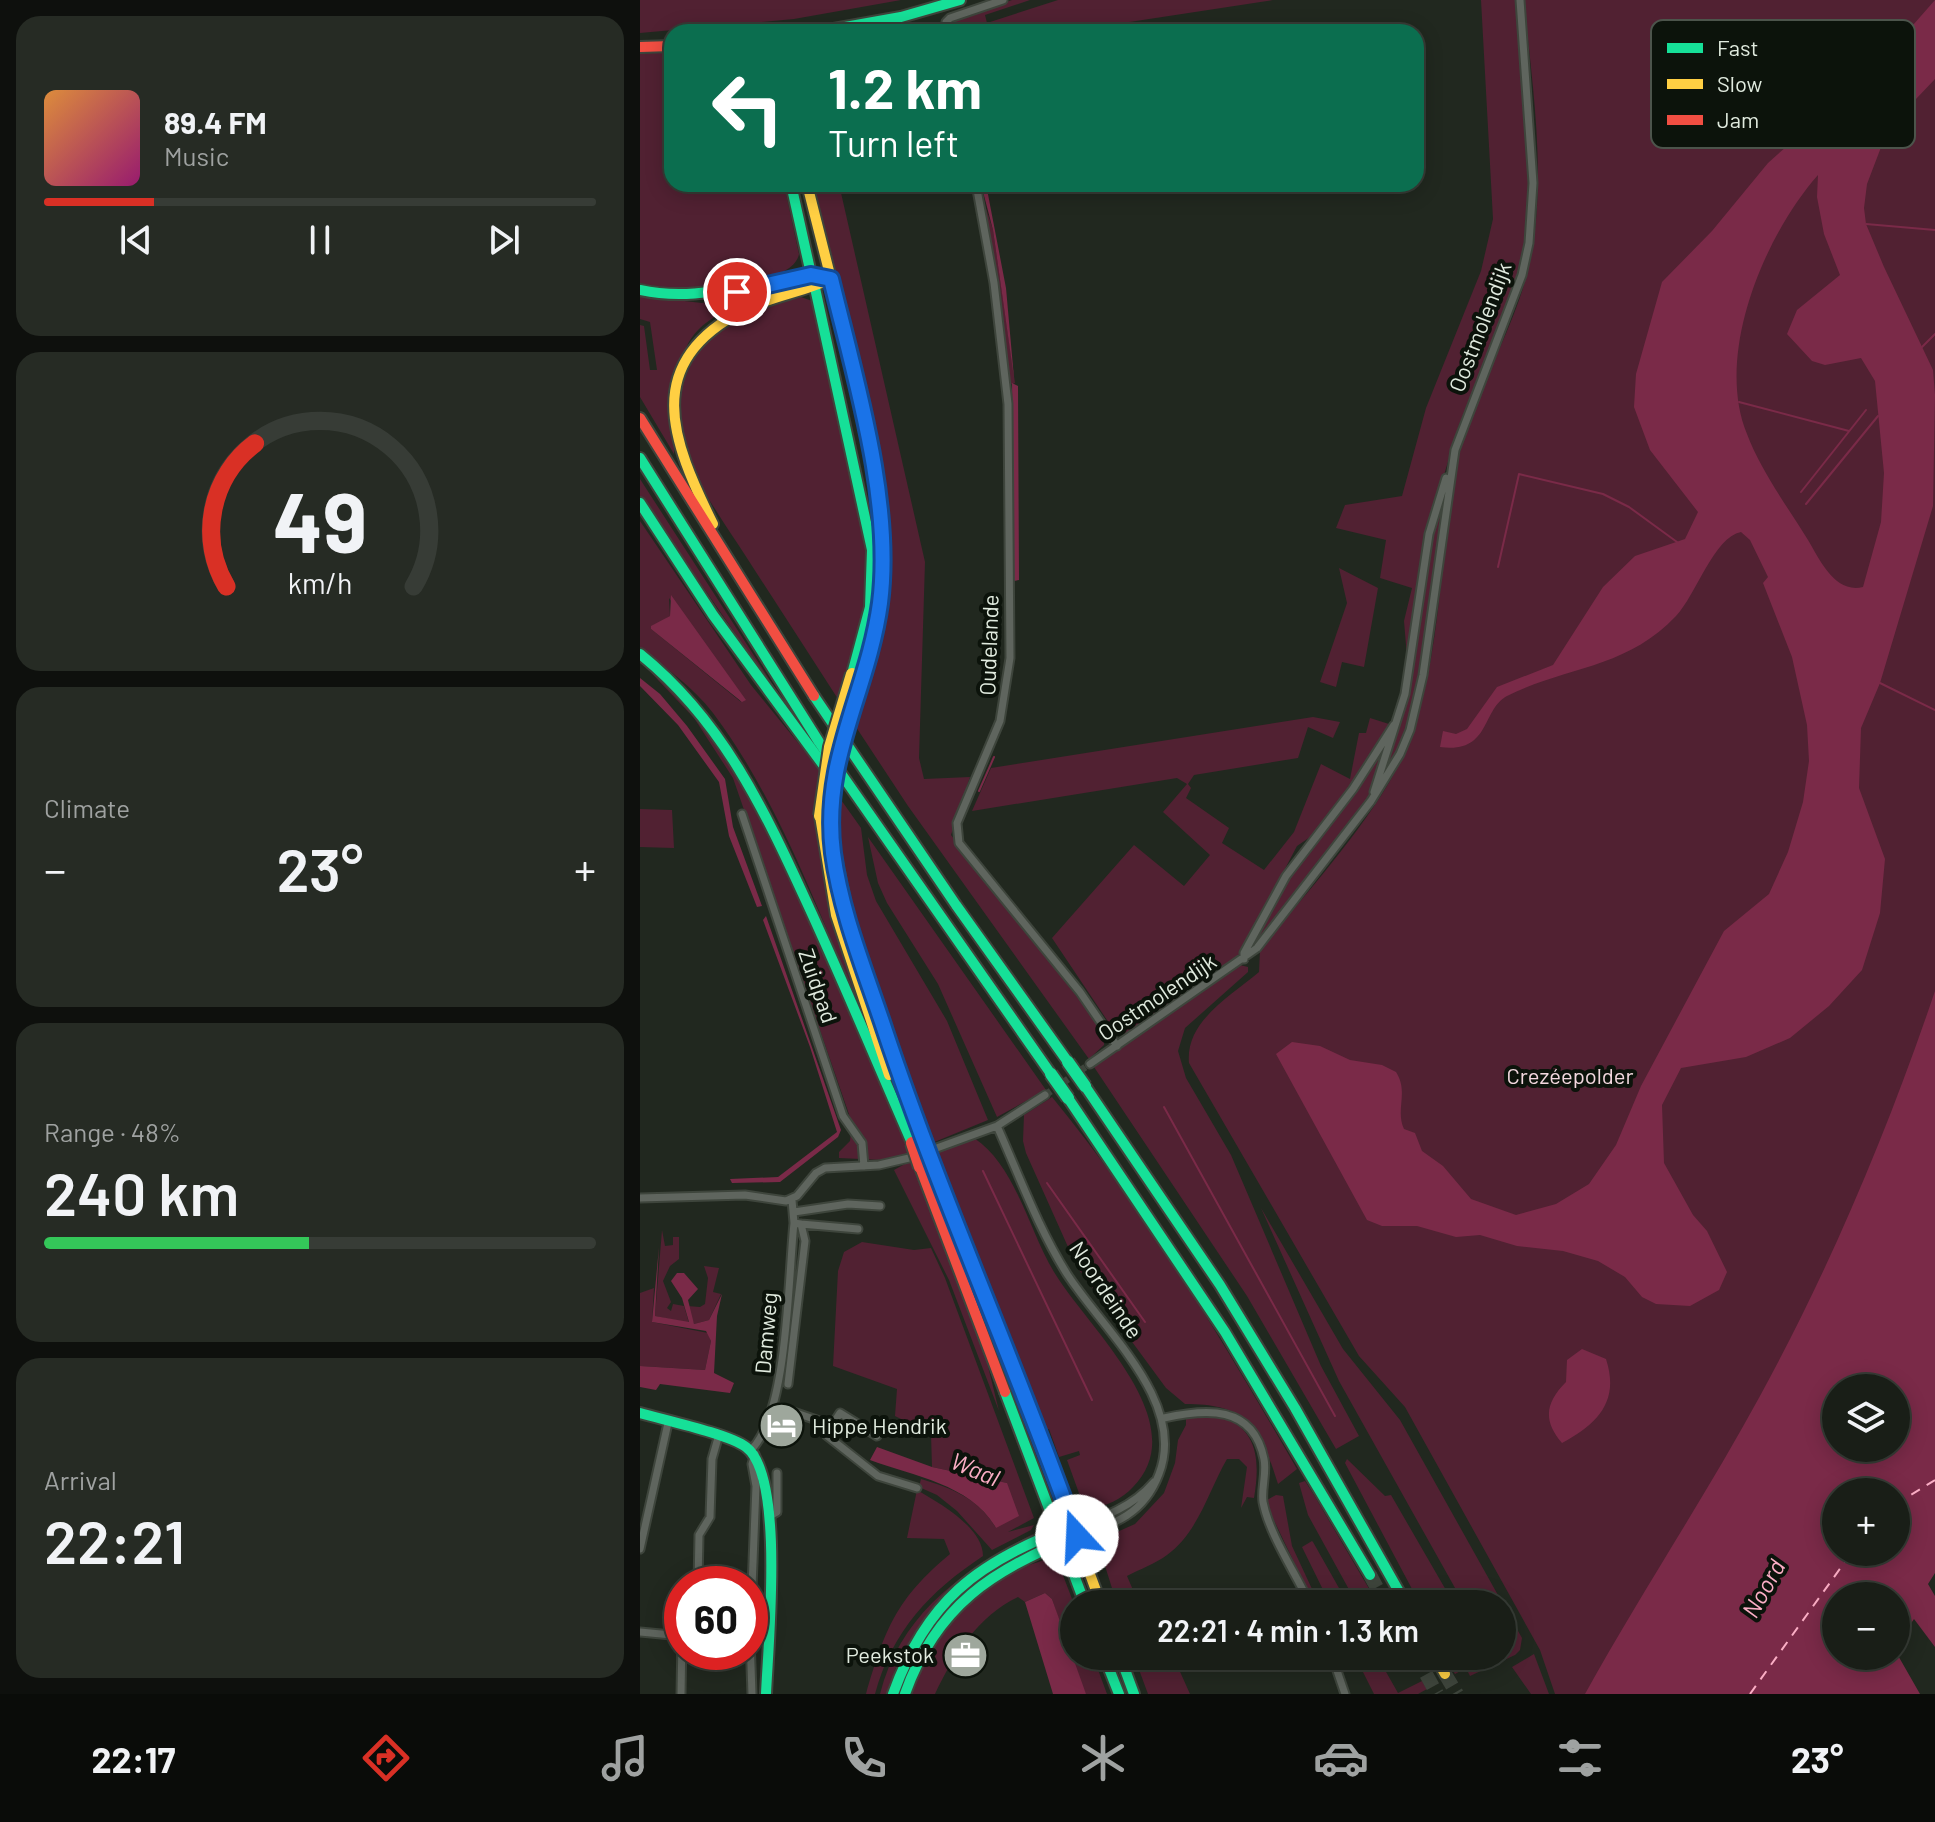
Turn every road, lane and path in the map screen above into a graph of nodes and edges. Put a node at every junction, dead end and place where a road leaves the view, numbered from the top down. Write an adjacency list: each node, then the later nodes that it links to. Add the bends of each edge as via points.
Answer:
1 (960, 0): 4 (main road)
2 (1003, 0): 5 (street, via 950,18)
3 (1520, 0): 16 (street, Oostmolendijk, via 1533,183 1529,243)
4 (862, 24)
5 (946, 24)
6 (664, 45): 7 (main road)
7 (640, 47)
8 (793, 192): 12 (main road)
9 (809, 192): 11 (main road)
10 (977, 192): 26 (street, Oudelande, via 1008,404 1010,658 1000,721 957,823 957,836)
11 (831, 279): 12 (main road); 20 (main road, via 877,489 883,543 875,637)
12 (813, 281): 13 (main road, via 694,299); 18 (main road, via 745,308 708,330 685,358 672,393 670,416 682,461); 20 (main road, via 872,550 870,607)
13 (640, 290)
14 (640, 418): 18 (main road)
15 (640, 458): 24 (main road)
16 (1449, 473): 21 (street, Oostmolendijk, via 1432,519 1411,667); 22 (street, Oostmolendijk, via 1418,701 1400,754)
17 (640, 503): 24 (main road, via 713,615 854,809)
18 (745, 589): 63 (main road, bridge, via 905,834 1220,1285)
19 (640, 654): 30 (main road, via 696,703 746,774)
20 (856, 679): 30 (main road, bridge, via 835,767 831,831 836,870); 30 (main road, bridge, via 830,747 820,816 823,854 835,908)
21 (1396, 723): 22 (street, Oostmolendijk); 25 (street, Oostmolendijk, via 1286,876)
22 (1371, 801): 25 (street, Oostmolendijk)
23 (742, 814): 34 (street, Zuidpad, via 843,1116 862,1143)
24 (877, 828): 59 (main road, bridge, via 1215,1312)
25 (1244, 959): 26 (street, Oostmolendijk)
26 (1117, 1046): 27 (street, Oostmolendijk)
27 (1090, 1064)
28 (1045, 1095): 29 (street)
29 (997, 1126): 31 (street); 44 (street, Noordeinde, via 1058,1258 1153,1393)
30 (917, 1141): 33 (main road, bridge)
31 (934, 1149)
32 (909, 1158): 34 (street)
33 (926, 1165): 54 (main road); 55 (main road)
34 (864, 1166): 36 (street, via 825,1168)
35 (640, 1198): 36 (street, via 745,1195)
36 (792, 1200): 38 (street, Damweg)
37 (880, 1206): 38 (street, via 848,1204)
38 (794, 1212): 39 (street, Damweg)
39 (798, 1223): 40 (street); 41 (street, via 805,1241); 42 (street, Damweg)
40 (858, 1229)
41 (788, 1384)
42 (776, 1406): 46 (street); 49 (street, Damweg)
43 (640, 1413): 45 (main road)
44 (1164, 1418): 54 (street, Noordeinde, via 1166,1449 1152,1494 1133,1514); 62 (street, via 1219,1412 1252,1433 1263,1456 1264,1504)
45 (668, 1423): 48 (main road); 52 (street)
46 (831, 1425): 47 (street, via 840,1413); 51 (street, via 826,1435 830,1440 878,1476)
47 (877, 1436)
48 (718, 1438): 49 (main road); 57 (street, via 710,1517 699,1535)
49 (754, 1452): 53 (main road, via 766,1483); 58 (street)
50 (777, 1473): 53 (street, via 777,1512)
51 (917, 1488)
52 (645, 1506): 56 (street)
53 (770, 1516): 75 (main road)
54 (1075, 1532): 55 (main road, Noordeinde); 61 (main road)
55 (1061, 1536): 60 (main road); 76 (main road, Noordeinde, via 995,1559 949,1595 912,1645); 77 (main road, Noordeinde, via 970,1591 927,1643)
56 (640, 1549)
57 (698, 1566)
58 (755, 1566)
59 (1370, 1575)
60 (1080, 1590)
61 (1096, 1590)
62 (1303, 1590)
63 (1398, 1590)
64 (640, 1632): 65 (street)
65 (664, 1634)
66 (681, 1670): 73 (street)
67 (751, 1670): 74 (street)
68 (1110, 1670): 78 (main road)
69 (1125, 1670): 79 (main road)
70 (1337, 1670): 80 (street)
71 (1443, 1670): 72 (main road)
72 (1445, 1674)
73 (681, 1694)
74 (752, 1694)
75 (766, 1694)
76 (893, 1694)
77 (905, 1694)
78 (1119, 1694)
79 (1134, 1694)
80 (1345, 1694)

